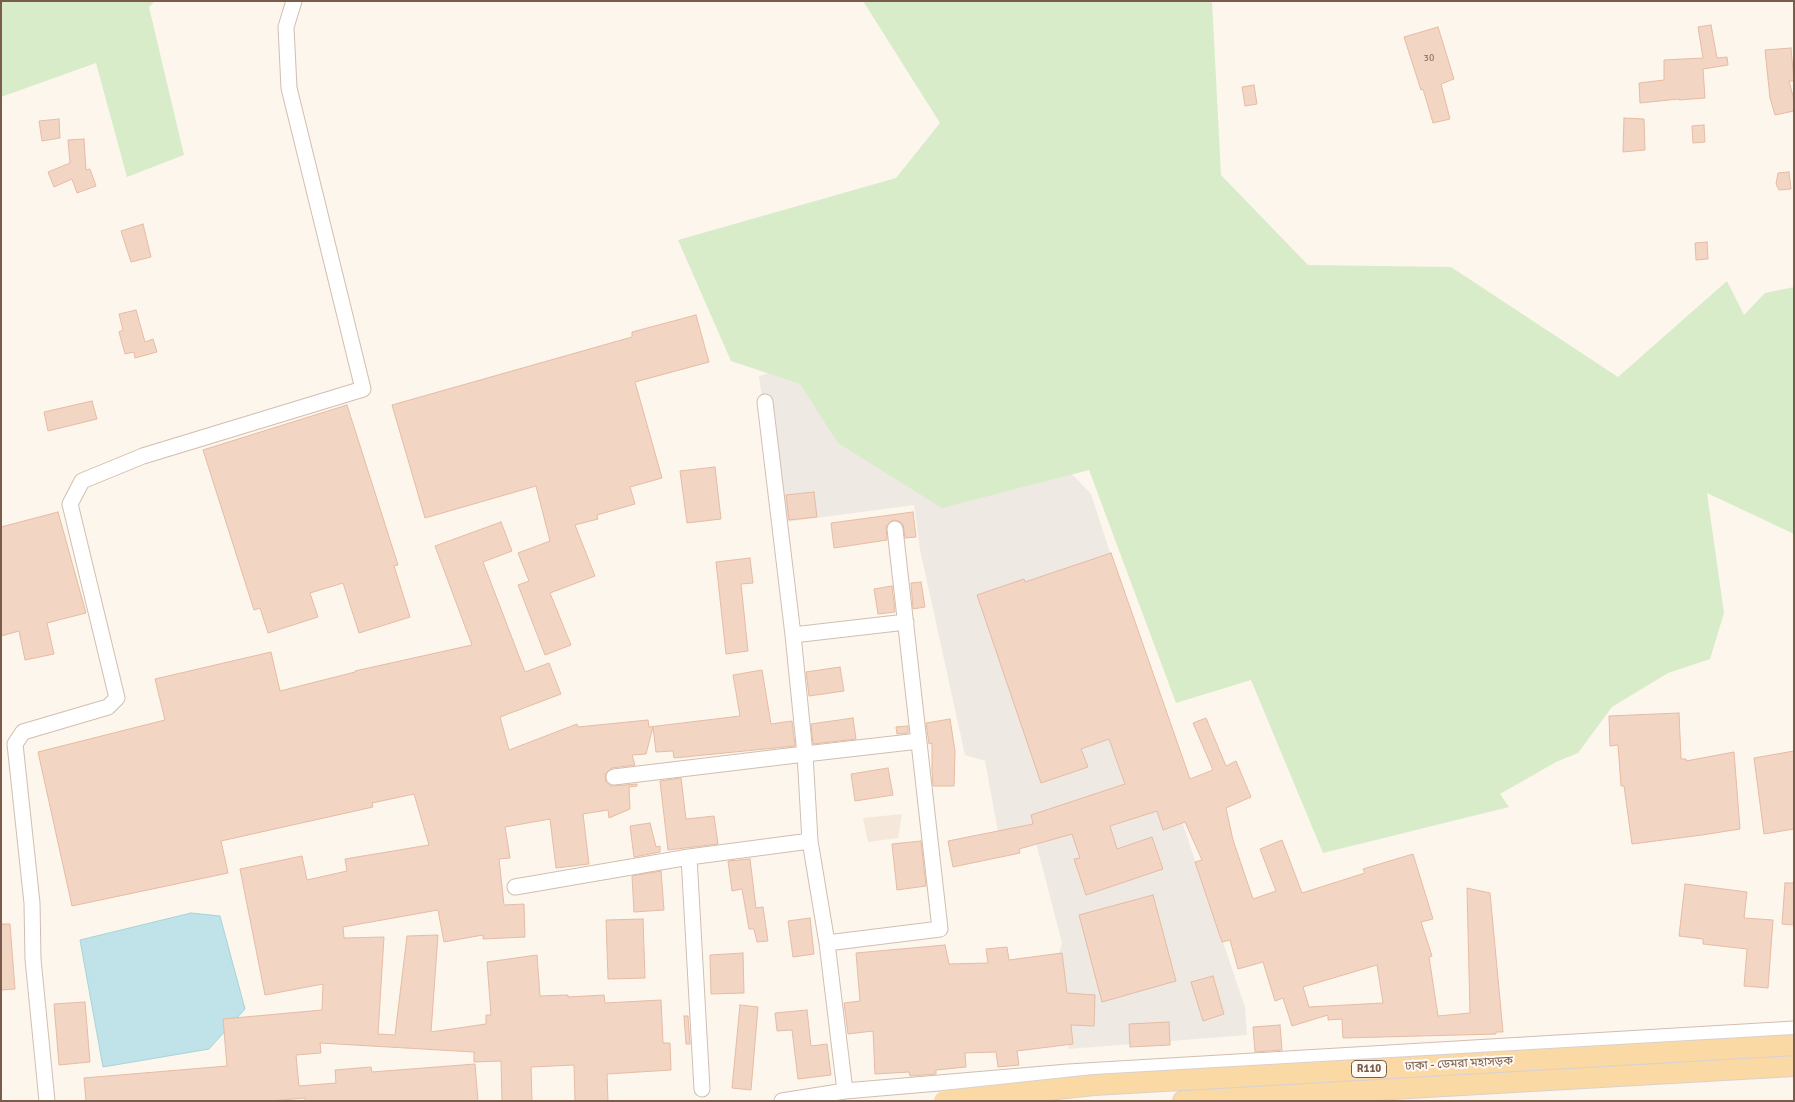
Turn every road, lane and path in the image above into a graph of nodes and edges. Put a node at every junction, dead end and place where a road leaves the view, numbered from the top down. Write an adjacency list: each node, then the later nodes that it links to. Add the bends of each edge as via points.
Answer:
1 (294, 1): 19 (street, via 286,27 289,88 363,389 143,456 82,481 70,504 117,698 108,707 23,732 15,744 32,903 33,959)
2 (765, 402): 5 (street)
3 (895, 529): 4 (street)
4 (906, 622): 5 (street); 6 (street)
5 (793, 635): 7 (street)
6 (919, 741): 7 (street); 12 (street, via 940,929)
7 (805, 754): 8 (street); 9 (street)
8 (614, 777)
9 (810, 840): 10 (street); 12 (street)
10 (689, 856): 11 (street); 17 (street)
11 (515, 887)
12 (828, 943): 18 (street)
13 (1794, 1029): 16 (street)
14 (1794, 1045): 21 (main road, ঢাকা - ডেমরা মহাসড়ক / R110, bridge, via 1094,1085)
15 (1794, 1066): 24 (main road, ঢাকা - ডেমরা মহাসড়ক / R110)
16 (1061, 1072): 18 (street); 22 (street); 23 (street)
17 (702, 1089)
18 (845, 1091): 20 (street)
19 (47, 1101)
20 (782, 1101)
21 (944, 1101)
22 (1057, 1101)
23 (1070, 1101)
24 (1183, 1101)

